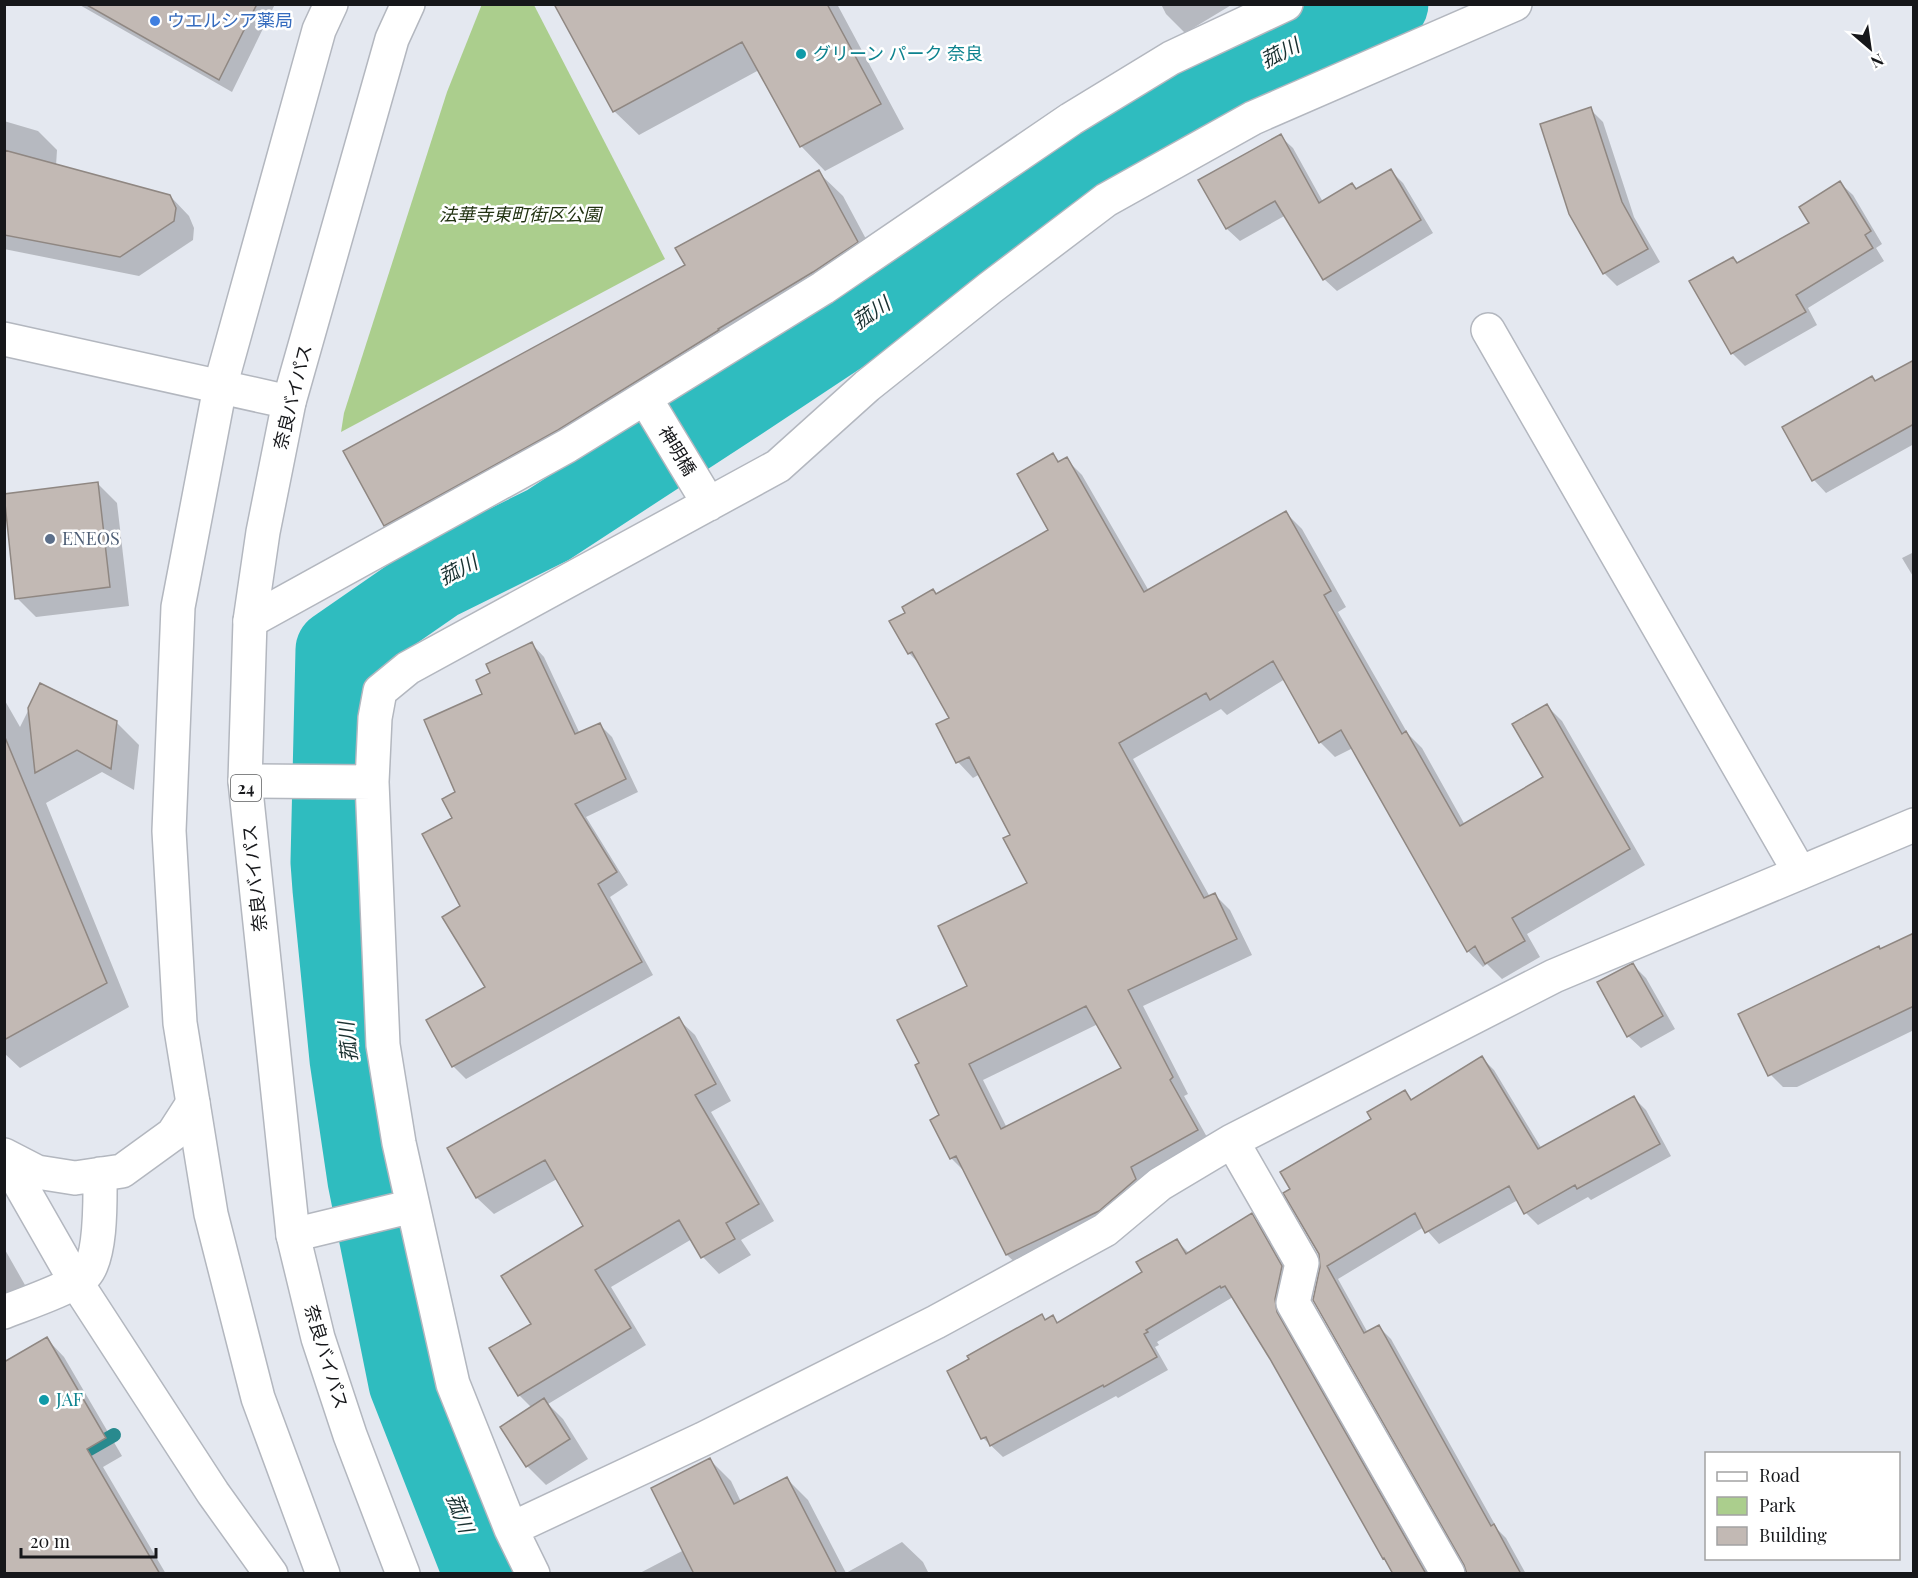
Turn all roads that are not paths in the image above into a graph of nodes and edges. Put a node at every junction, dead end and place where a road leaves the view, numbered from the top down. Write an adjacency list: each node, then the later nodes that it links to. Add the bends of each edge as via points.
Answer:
1 (331, 4): 7 (main road, via 319,30)
2 (408, 4): 9 (main road, 奈良バイパス / 24, via 392,39)
3 (1286, 4): 8 (main road, via 1171,58 1071,119 823,288)
4 (1515, 4): 10 (main road, via 1253,118 1106,200 867,386 778,466)
5 (1488, 330): 15 (main road)
6 (4, 339): 7 (main road)
7 (220, 387): 9 (main road); 16 (main road, via 178,607 169,831 180,1023)
8 (646, 399): 10 (main road, 神明橋); 11 (main road)
9 (288, 402): 11 (main road, 奈良バイパス / 24)
10 (707, 503): 13 (main road, via 408,668 380,691)
11 (250, 621): 12 (main road, 奈良バイパス / 24)
12 (245, 781): 13 (main road); 21 (main road, 奈良バイパス / 24)
13 (364, 783): 20 (main road, via 383,1045 399,1143)
14 (1914, 825): 15 (main road)
15 (1800, 873): 17 (main road, via 1554,976)
16 (193, 1103): 19 (main road, via 173,1134 122,1172); 26 (main road, via 211,1214 258,1398)
17 (1232, 1141): 24 (main road, via 1160,1184 1106,1230 1081,1244 714,1434); 29 (main road, via 1302,1263 1293,1303)
18 (4, 1156): 19 (main road, via 37,1172 75,1178); 22 (main road)
19 (100, 1174): 22 (main road, via 100,1216 94,1253 87,1273)
20 (404, 1209): 21 (main road); 24 (main road, via 453,1384)
21 (293, 1235): 27 (main road, 奈良バイパス / 24, via 318,1338)
22 (76, 1282): 23 (main road); 25 (main road, via 213,1493)
23 (4, 1312)
24 (511, 1529): 28 (main road)
25 (271, 1574)
26 (323, 1574)
27 (403, 1574)
28 (532, 1574)
29 (1448, 1574)

